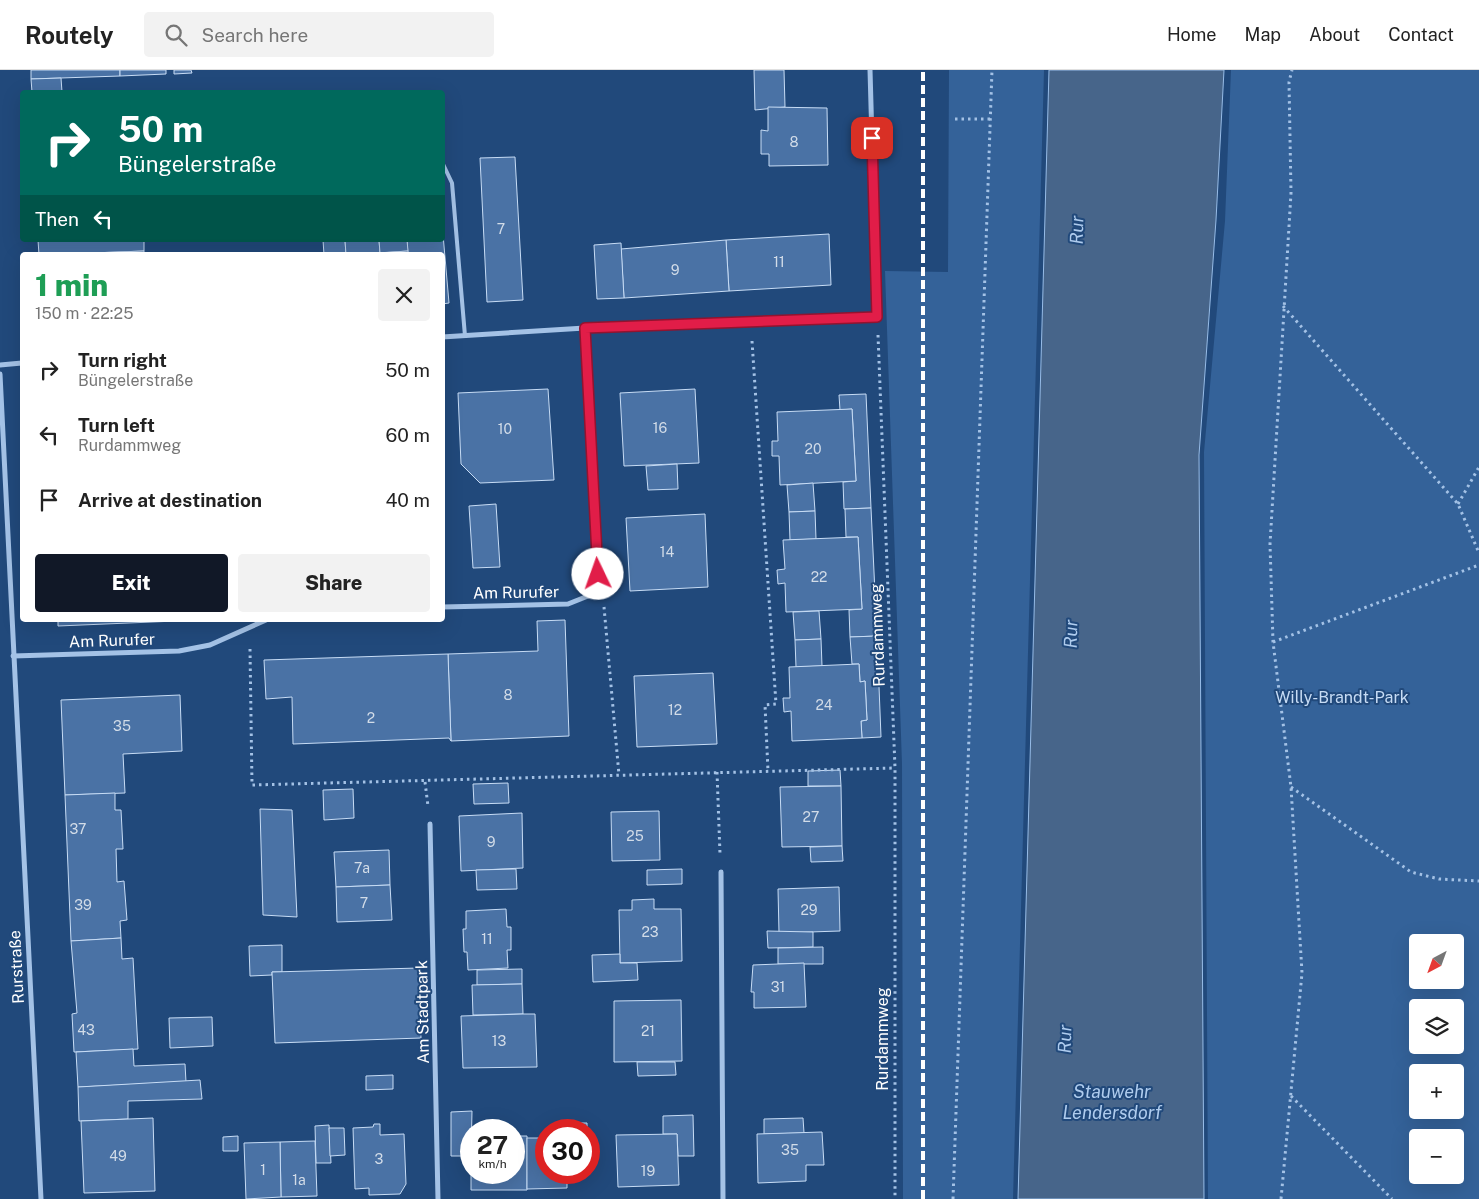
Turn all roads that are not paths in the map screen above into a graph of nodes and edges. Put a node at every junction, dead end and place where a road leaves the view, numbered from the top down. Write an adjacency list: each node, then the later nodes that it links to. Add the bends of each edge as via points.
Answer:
1 (870, 70): 3 (street, via 877,317)
2 (445, 168): 4 (lane, via 452,183)
3 (585, 328): 4 (street); 9 (street, Am Rurufer, via 598,574 588,596 568,604)
4 (465, 336): 5 (street)
5 (445, 337)
6 (20, 363): 7 (street)
7 (0, 365)
8 (0, 374): 11 (street, Rurstraße)
9 (445, 607)
10 (262, 622): 11 (street, Am Rurufer, via 210,645 179,650)
11 (13, 656): 14 (street, Rurstraße)
12 (430, 824): 15 (street, Am Stadtpark)
13 (721, 872): 16 (street)
14 (41, 1199)
15 (438, 1199)
16 (723, 1199)

